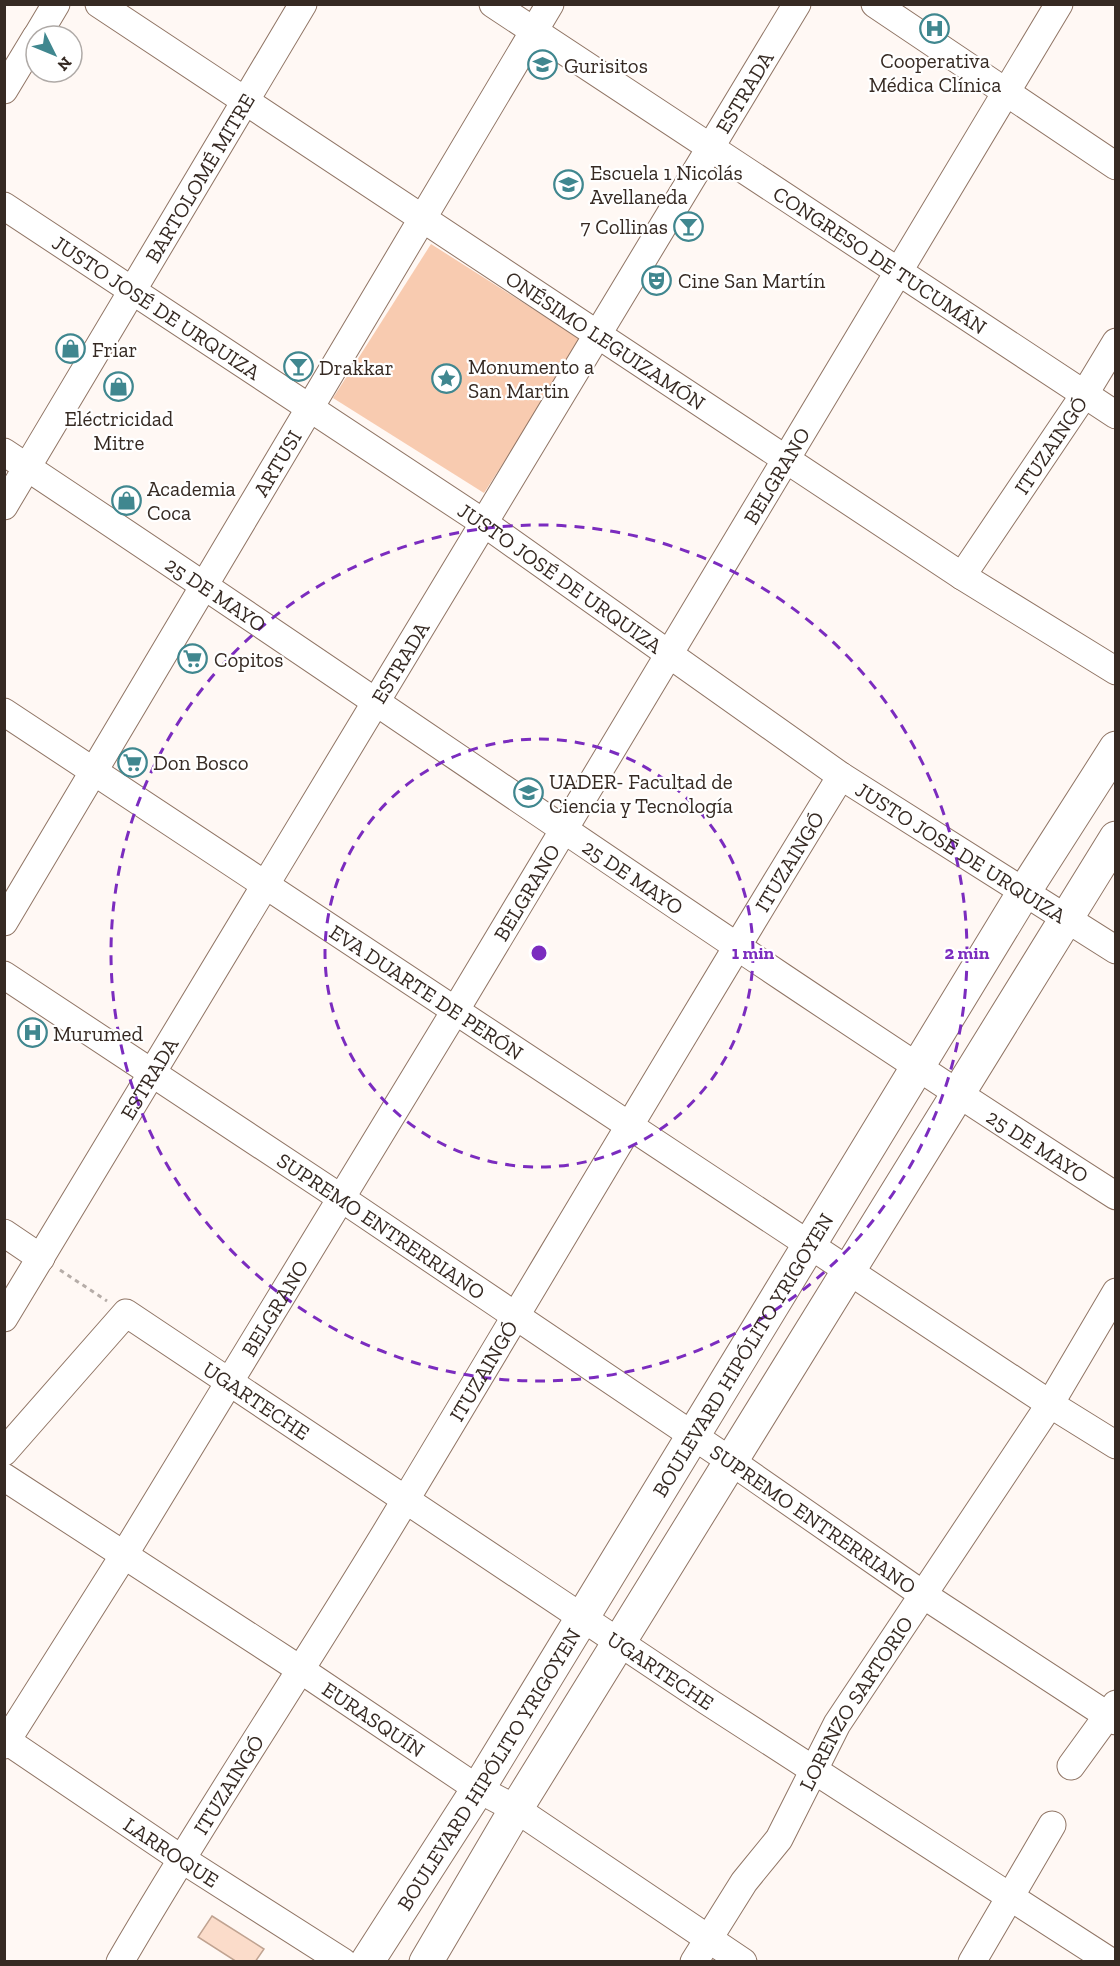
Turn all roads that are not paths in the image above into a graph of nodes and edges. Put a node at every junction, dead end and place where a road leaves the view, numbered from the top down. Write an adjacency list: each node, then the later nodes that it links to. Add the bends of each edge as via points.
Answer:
1 (56, 4): 9 (street)
2 (99, 4): 14 (street, ONÉSIMO LEGUIZAMÓN)
3 (303, 4): 14 (street, BARTOLOMÉ MITRE)
4 (493, 4): 10 (street, CONGRESO DE TUCUMÁN)
5 (550, 4): 10 (street, ARTUSI)
6 (797, 4): 15 (street, ESTRADA)
7 (875, 4): 13 (street)
8 (1059, 4): 13 (street, BELGRANO)
9 (44, 24)
10 (534, 32): 15 (street, CONGRESO DE TUCUMÁN); 18 (street, ARTUSI)
11 (24, 57): 12 (street)
12 (4, 90)
13 (1006, 92): 16 (street); 19 (street, BELGRANO)
14 (245, 101): 18 (street, ONÉSIMO LEGUIZAMÓN); 20 (street, BARTOLOMÉ MITRE)
15 (711, 148): 19 (street, CONGRESO DE TUCUMÁN); 21 (street, ESTRADA)
16 (1116, 166)
17 (4, 206): 20 (street, JUSTO JOSÉ DE URQUIZA)
18 (423, 219): 21 (street, ONÉSIMO LEGUIZAMÓN); 24 (street, ARTUSI)
19 (899, 272): 23 (street, CONGRESO DE TUCUMÁN); 27 (street, BELGRANO)
20 (132, 291): 24 (street, JUSTO JOSÉ DE URQUIZA); 28 (street, BARTOLOMÉ MITRE)
21 (598, 335): 27 (street, ONÉSIMO LEGUIZAMÓN); 30 (street, ESTRADA)
22 (1116, 342): 23 (street, ITUZAINGÓ)
23 (1084, 395): 25 (street, CONGRESO DE TUCUMÁN); 31 (street, ITUZAINGÓ)
24 (310, 408): 30 (street, JUSTO JOSÉ DE URQUIZA); 32 (street, ARTUSI)
25 (1116, 415)
26 (4, 452): 28 (street, 25 DE MAYO)
27 (785, 459): 31 (street, ONÉSIMO LEGUIZAMÓN); 33 (street, BELGRANO)
28 (28, 467): 29 (street, BARTOLOMÉ MITRE); 32 (street, 25 DE MAYO)
29 (4, 506)
30 (484, 523): 33 (street, JUSTO JOSÉ DE URQUIZA); 35 (street, ESTRADA)
31 (962, 576): 34 (street, ONÉSIMO LEGUIZAMÓN)
32 (206, 585): 35 (street, 25 DE MAYO); 38 (street, ARTUSI)
33 (669, 651): 39 (street, JUSTO JOSÉ DE URQUIZA); 40 (street, BELGRANO)
34 (1116, 671)
35 (376, 702): 40 (street, 25 DE MAYO); 42 (street, ESTRADA)
36 (4, 712): 38 (street, EVA DUARTE DE PERÓN)
37 (1116, 748): 43 (main road, BOULEVARD HIPÓLITO YRIGOYEN)
38 (94, 771): 42 (street, EVA DUARTE DE PERÓN); 45 (street, ARTUSI)
39 (842, 776): 43 (street, JUSTO JOSÉ DE URQUIZA); 46 (street, ITUZAINGÓ)
40 (562, 830): 46 (street, 25 DE MAYO); 49 (street, BELGRANO)
41 (1116, 838): 44 (main road, BOULEVARD HIPÓLITO YRIGOYEN)
42 (266, 886): 49 (street, EVA DUARTE DE PERÓN); 51 (street, ESTRADA)
43 (1024, 892): 44 (street, JUSTO JOSÉ DE URQUIZA); 50 (main road, BOULEVARD HIPÓLITO YRIGOYEN)
44 (1067, 919): 47 (street, JUSTO JOSÉ DE URQUIZA); 52 (main road, BOULEVARD HIPÓLITO YRIGOYEN)
45 (4, 922)
46 (736, 947): 50 (street, 25 DE MAYO); 53 (street, ITUZAINGÓ)
47 (1116, 950)
48 (4, 975): 51 (street, SUPREMO ENTRERRIANO)
49 (455, 1011): 53 (street, EVA DUARTE DE PERÓN); 55 (street, BELGRANO)
50 (917, 1068): 52 (street, 25 DE MAYO); 57 (main road, BOULEVARD HIPÓLITO YRIGOYEN)
51 (152, 1074): 55 (street, SUPREMO ENTRERRIANO); 58 (street, ESTRADA)
52 (956, 1094): 54 (street, 25 DE MAYO); 59 (main road, BOULEVARD HIPÓLITO YRIGOYEN)
53 (627, 1125): 57 (street, EVA DUARTE DE PERÓN); 61 (street, ITUZAINGÓ)
54 (1116, 1196)
55 (341, 1198): 61 (street, SUPREMO ENTRERRIANO); 63 (street, BELGRANO)
56 (4, 1233): 58 (street)
57 (811, 1246): 59 (street, EVA DUARTE DE PERÓN); 65 (main road, BOULEVARD HIPÓLITO YRIGOYEN)
58 (41, 1258): 62 (street, ESTRADA)
59 (848, 1271): 64 (street, EVA DUARTE DE PERÓN); 68 (main road, BOULEVARD HIPÓLITO YRIGOYEN)
60 (1116, 1292): 64 (street, LORENZO SARTORIO)
61 (514, 1315): 65 (street, SUPREMO ENTRERRIANO); 70 (street, ITUZAINGÓ)
62 (4, 1318)
63 (229, 1380): 67 (street, UGARTECHE, via 126,1313); 70 (street, UGARTECHE); 71 (street, BELGRANO)
64 (1050, 1404): 66 (street, EVA DUARTE DE PERÓN); 72 (street, LORENZO SARTORIO)
65 (693, 1436): 68 (street, SUPREMO ENTRERRIANO); 73 (main road, BOULEVARD HIPÓLITO YRIGOYEN)
66 (1116, 1445)
67 (4, 1452)
68 (732, 1461): 72 (street, SUPREMO ENTRERRIANO); 74 (main road, BOULEVARD HIPÓLITO YRIGOYEN)
69 (4, 1477): 71 (street, EURASQUÍN)
70 (406, 1499): 73 (street, UGARTECHE); 75 (street, ITUZAINGÓ)
71 (124, 1555): 75 (street, EURASQUÍN); 77 (street, BELGRANO)
72 (925, 1596): 76 (street, SUPREMO ENTRERRIANO); 79 (street, LORENZO SARTORIO, via 837,1724)
73 (581, 1618): 74 (street, UGARTECHE); 80 (main road, BOULEVARD HIPÓLITO YRIGOYEN)
74 (620, 1643): 79 (street, UGARTECHE); 81 (main road, BOULEVARD HIPÓLITO YRIGOYEN)
75 (301, 1670): 80 (street, EURASQUÍN); 83 (street, ITUZAINGÓ)
76 (1113, 1714): 78 (street)
77 (5, 1741): 83 (street, LARROQUE)
78 (1071, 1766)
79 (813, 1769): 84 (street, UGARTECHE); 85 (street, LORENZO SARTORIO, via 779,1839 744,1882)
80 (478, 1789): 81 (street, EURASQUÍN); 88 (main road, BOULEVARD HIPÓLITO YRIGOYEN)
81 (516, 1809): 85 (street, EURASQUÍN); 89 (main road, BOULEVARD HIPÓLITO YRIGOYEN)
82 (1052, 1825): 84 (street)
83 (180, 1858): 86 (street, ITUZAINGÓ); 87 (street, LARROQUE)
84 (1009, 1898): 91 (street); 92 (street, UGARTECHE)
85 (701, 1950): 90 (street, EURASQUÍN)
86 (120, 1962)
87 (343, 1962)
88 (367, 1962)
89 (426, 1962)
90 (743, 1962)
91 (972, 1962)
92 (1111, 1962)

